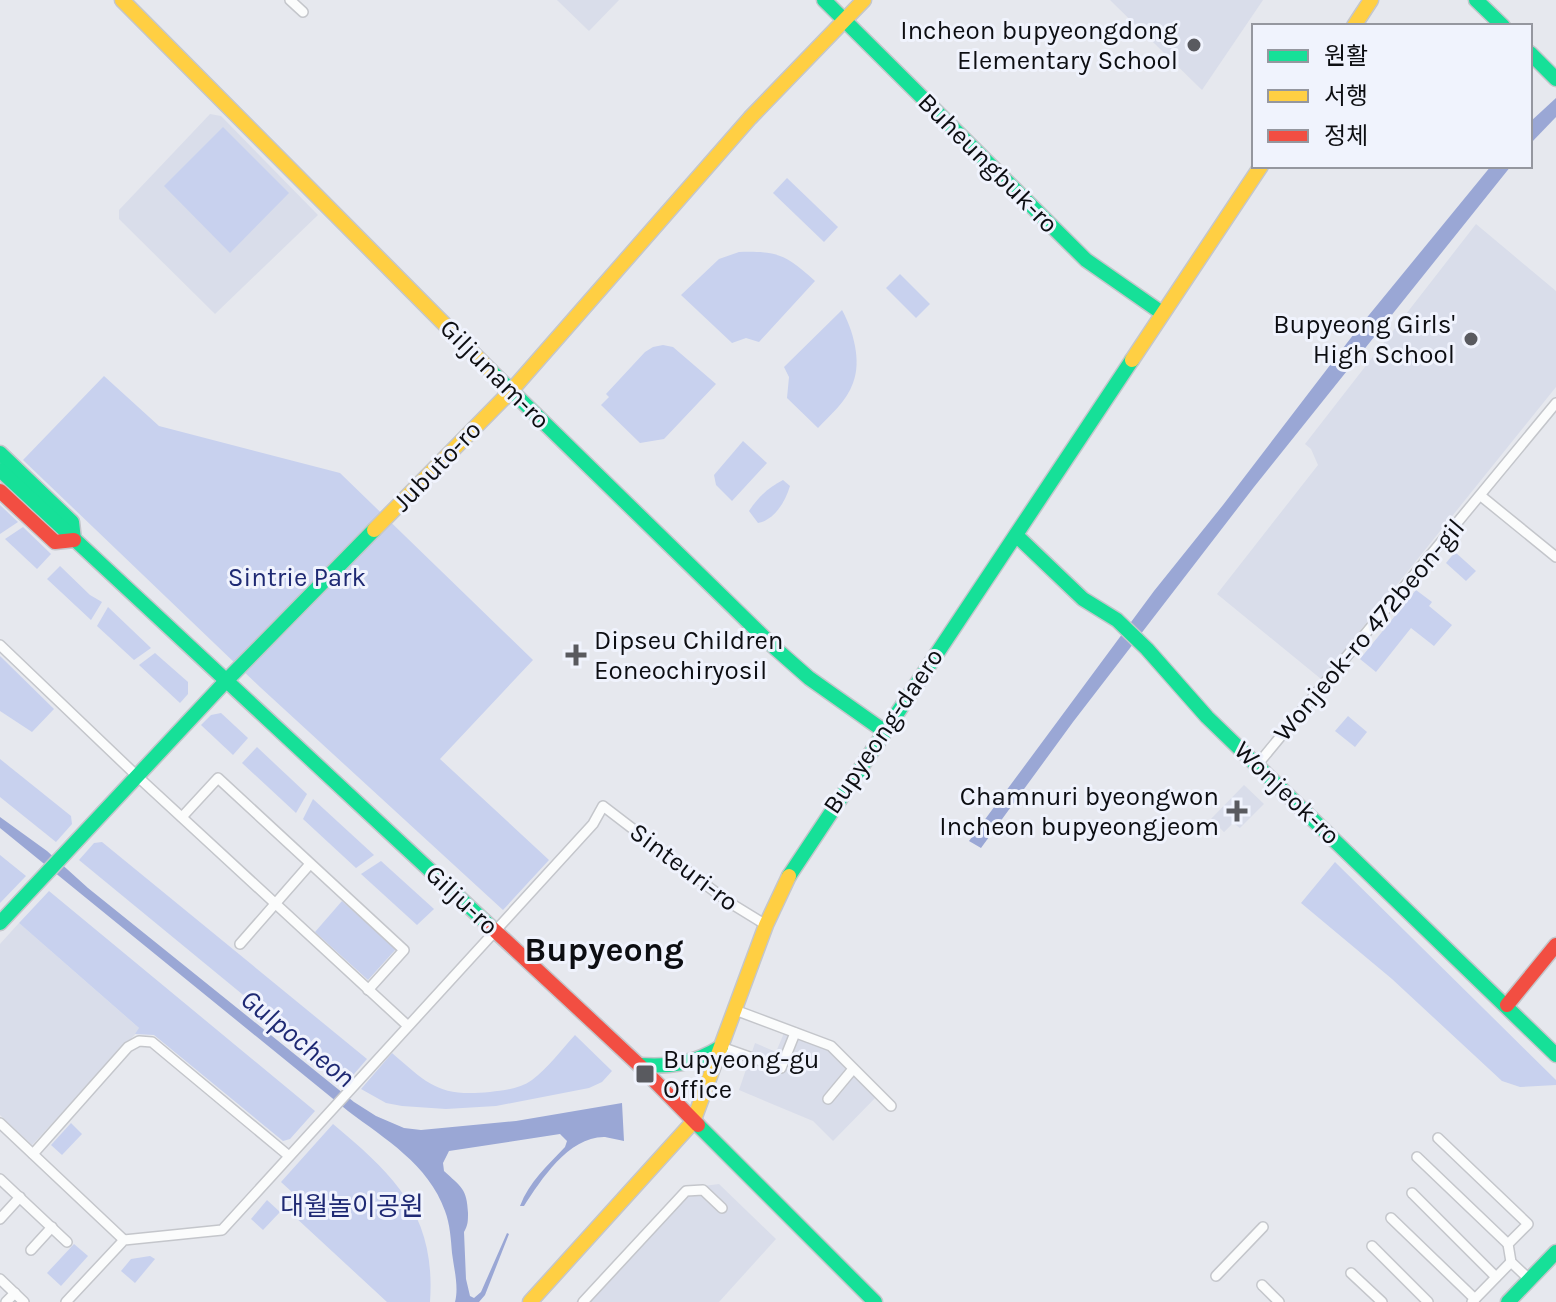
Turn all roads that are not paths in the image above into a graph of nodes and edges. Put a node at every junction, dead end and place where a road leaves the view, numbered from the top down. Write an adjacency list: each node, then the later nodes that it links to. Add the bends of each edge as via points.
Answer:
1 (122, 0): 15 (main road, Giljunam-ro)
2 (290, 0): 7 (street)
3 (824, 0): 8 (main road, Buheungbuk-ro)
4 (864, 0): 8 (main road, Jubuto-ro)
5 (1371, 0): 9 (main road)
6 (1476, 0): 10 (main road)
7 (303, 12)
8 (844, 20): 14 (main road, Buheungbuk-ro, via 1086,260); 15 (main road, Jubuto-ro, via 750,118)
9 (1355, 24)
10 (1501, 24)
11 (1532, 55): 12 (main road)
12 (1551, 74)
13 (1260, 168): 14 (main road, Bupyeong-daero)
14 (1162, 313): 21 (main road, Bupyeong-daero)
15 (511, 391): 25 (main road, Jubuto-ro); 26 (main road, Giljunam-ro, via 775,648)
16 (1556, 403): 20 (street, Wonjeok-ro 472beon-gil)
17 (0, 453): 22 (main road, Gilju-ro, via 72,522)
18 (0, 470): 22 (main road, Gilju-ro)
19 (0, 491): 22 (main road, Gilju-ro, via 55,542)
20 (1481, 496): 23 (street); 27 (street, Wonjeok-ro 472beon-gil)
21 (1016, 535): 26 (main road, Bupyeong-daero); 27 (main road, Wonjeok-ro, via 1083,599 1117,620)
22 (74, 540): 25 (main road, Gilju-ro)
23 (1556, 557)
24 (0, 645): 28 (street)
25 (225, 682): 28 (main road, Jubuto-ro); 34 (main road, Gilju-ro)
26 (884, 731): 33 (main road, Bupyeong-daero, via 802,853)
27 (1257, 765): 38 (main road, Wonjeok-ro)
28 (137, 776): 29 (street); 32 (main road, Jubuto-ro)
29 (182, 817): 30 (street, via 218,778); 31 (street)
30 (310, 864): 31 (street); 37 (street, via 404,950)
31 (276, 904): 35 (street); 37 (street)
32 (0, 923)
33 (766, 925): 34 (street, Sinteuri-ro, via 603,806 593,824); 39 (main road, Bupyeong-daero)
34 (495, 930): 40 (street); 44 (main road, Gilju-ro)
35 (240, 944)
36 (1556, 945): 38 (main road)
37 (368, 990): 40 (street)
38 (1507, 1005): 43 (main road, Wonjeok-ro)
39 (735, 1010): 41 (street); 42 (main road, Bupyeong-daero)
40 (408, 1026): 52 (street)
41 (795, 1033): 42 (street, via 781,1068); 45 (street, via 831,1046)
42 (721, 1047): 44 (main road, via 686,1065); 48 (main road, Bupyeong-daero)
43 (1556, 1055)
44 (639, 1065): 48 (main road, Gilju-ro)
45 (853, 1069): 46 (street); 47 (street)
46 (828, 1099)
47 (891, 1106)
48 (693, 1122): 80 (main road, Bupyeong-daero); 82 (main road, Gilju-ro)
49 (0, 1123): 51 (street)
50 (1438, 1138): 64 (street, via 1528,1224)
51 (33, 1154): 52 (street, via 128,1047 146,1040); 62 (street)
52 (289, 1156): 62 (street, via 222,1230)
53 (1417, 1157): 64 (street)
54 (0, 1179): 56 (street)
55 (1412, 1193): 71 (street)
56 (20, 1197): 59 (street); 60 (street)
57 (722, 1208): 81 (street, via 703,1190 686,1191)
58 (1391, 1218): 76 (street)
59 (0, 1219)
60 (52, 1227): 63 (street); 66 (street)
61 (1263, 1227): 70 (street)
62 (124, 1240): 79 (street)
63 (67, 1242)
64 (1508, 1244): 68 (street)
65 (1372, 1246): 85 (street)
66 (31, 1250)
67 (1556, 1252): 73 (main road)
68 (1511, 1262): 71 (street); 73 (street)
69 (1351, 1273): 84 (street)
70 (1216, 1276)
71 (1496, 1277): 76 (street)
72 (0, 1279): 75 (street)
73 (1530, 1280): 86 (main road)
74 (1262, 1285): 83 (street)
75 (15, 1293): 77 (street); 78 (street)
76 (1474, 1301)
77 (6, 1302)
78 (24, 1302)
79 (66, 1302)
80 (530, 1302)
81 (583, 1302)
82 (875, 1302)
83 (1279, 1302)
84 (1382, 1302)
85 (1428, 1302)
86 (1508, 1302)

